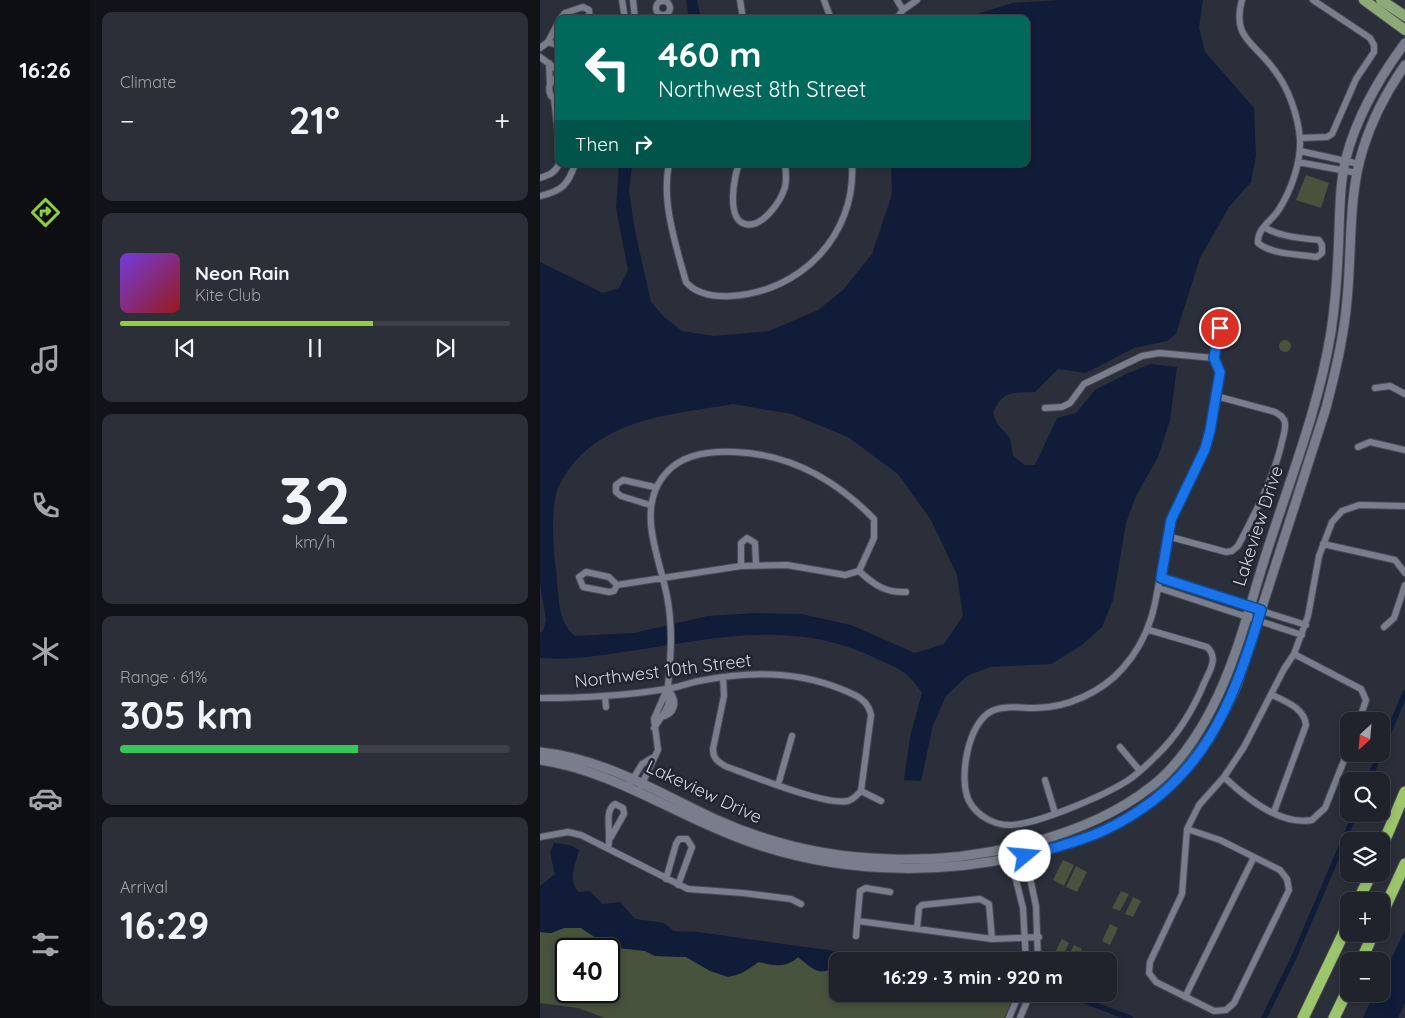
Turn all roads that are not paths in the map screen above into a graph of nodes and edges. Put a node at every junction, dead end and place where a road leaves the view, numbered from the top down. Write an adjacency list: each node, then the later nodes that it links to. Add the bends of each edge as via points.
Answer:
1 (622, 0): 15 (street)
2 (633, 0): 16 (street)
3 (740, 0): 18 (street)
4 (824, 0): 19 (street)
5 (897, 0): 11 (street)
6 (917, 0): 11 (street)
7 (1242, 0): 35 (street, via 1238,13 1241,32 1276,71 1291,100)
8 (1313, 0): 35 (street, via 1370,38 1374,52 1356,79 1332,134)
9 (1364, 0): 23 (main road)
10 (1381, 0): 21 (main road)
11 (904, 10): 20 (street)
12 (668, 12): 17 (street)
13 (564, 15): 14 (street, via 584,7)
14 (590, 15)
15 (624, 15)
16 (635, 15)
17 (670, 15)
18 (742, 15)
19 (830, 15)
20 (900, 15)
21 (1405, 16)
22 (555, 28): 24 (street)
23 (1405, 30)
24 (548, 42): 26 (street); 27 (street)
25 (1405, 43): 39 (street, Lakeview Drive, via 1375,88 1354,132)
26 (555, 45)
27 (540, 48)
28 (540, 57): 29 (street)
29 (549, 63): 31 (street); 33 (street)
30 (1405, 65): 38 (street, Lakeview Drive, via 1377,112)
31 (555, 68)
32 (555, 80): 33 (street)
33 (550, 84): 34 (street)
34 (555, 100)
35 (1300, 138): 36 (street)
36 (1300, 151): 37 (street); 39 (street)
37 (1298, 162): 39 (street); 49 (street, via 1286,195)
38 (1359, 164): 39 (street); 46 (street, Lakeview Drive)
39 (1345, 165): 46 (street); 58 (street, Lakeview Drive, via 1331,330)
40 (558, 167): 47 (street, via 549,176)
41 (574, 167): 48 (street, via 562,187)
42 (669, 167): 45 (street, via 666,190 669,214 686,282 692,290 723,296 746,295 784,283 824,252 843,218 851,189)
43 (739, 167): 44 (street, via 734,183 734,205 739,221 744,224 758,222 779,199 786,177)
44 (785, 167)
45 (852, 167)
46 (1357, 173): 59 (street, Lakeview Drive, via 1343,334 1326,408)
47 (540, 178)
48 (540, 196)
49 (1264, 227): 49 (street, via 1258,236 1258,243 1263,247 1317,257 1322,253 1318,240 1271,232)
50 (1220, 328): 51 (street)
51 (1214, 358): 54 (street, via 1220,372); 55 (street, via 1159,353 1142,356 1084,384 1070,403)
52 (1376, 388): 53 (street, via 1390,386)
53 (1405, 394)
54 (1216, 396): 63 (street, via 1205,449 1178,502); 63 (street, via 1275,412 1282,417 1285,423 1277,462 1266,491 1238,546 1232,551)
55 (1045, 408)
56 (1358, 447): 57 (street, via 1370,442)
57 (1405, 450)
58 (1298, 456): 59 (street); 75 (street, Lakeview Drive)
59 (1309, 460): 76 (street, Lakeview Drive)
60 (654, 487): 61 (street); 61 (street, via 623,480 616,485 616,492 621,496); 67 (street, via 673,466 704,453 742,452 791,462 837,486 874,519 874,538)
61 (650, 505): 70 (street)
62 (1405, 506): 64 (street, via 1359,505 1342,511 1332,522)
63 (1167, 536): 69 (street)
64 (1323, 544): 68 (street, via 1395,560); 79 (street)
65 (756, 565): 66 (street); 66 (street, via 755,543 747,538 741,544); 67 (street, via 845,575)
66 (741, 566): 70 (street)
67 (859, 571): 74 (street, via 880,588)
68 (1405, 571)
69 (1161, 578): 73 (street); 75 (street)
70 (662, 579): 71 (street); 85 (street, via 673,650)
71 (617, 584): 71 (street, via 614,591 608,592 583,587 579,577 586,572 609,577)
72 (1405, 585): 80 (street, via 1394,618)
73 (1159, 588): 77 (street); 81 (street)
74 (906, 592)
75 (1249, 606): 76 (street); 77 (street, Lakeview Drive)
76 (1261, 610): 78 (street, Lakeview Drive); 79 (street)
77 (1246, 616): 78 (street); 109 (street, Lakeview Drive, via 1226,676 1199,730 1167,773)
78 (1258, 621): 82 (street); 112 (street, Lakeview Drive, via 1237,685 1218,724 1187,769)
79 (1306, 625): 82 (street)
80 (1384, 628)
81 (1149, 630): 98 (street, via 1207,647 1214,659 1190,711 1158,755); 110 (street, via 1137,651 1104,685 1062,704 992,710 972,737 964,785 968,800 976,811 987,819 1012,825)
82 (1302, 635): 83 (street)
83 (1294, 654): 86 (street); 90 (street, via 1357,686 1364,694)
84 (723, 678): 85 (street, Northwest 10th Street); 103 (street, via 724,696 713,756 725,766); 105 (street, Northwest 10th Street, via 760,673 808,678 861,698 870,708 871,715)
85 (668, 689): 87 (street, Northwest 10th Street); 91 (street, via 654,719); 91 (street, via 675,703 670,713 661,717)
86 (1271, 694): 99 (street, via 1255,728); 111 (street, via 1303,713 1306,725)
87 (605, 696): 88 (street, Northwest 10th Street); 89 (street)
88 (540, 698)
89 (606, 707)
90 (1363, 712)
91 (654, 728): 95 (street, via 658,750)
92 (792, 736): 103 (street)
93 (1120, 747): 98 (street)
94 (540, 752): 100 (street, Lakeview Drive, via 590,762)
95 (652, 758): 100 (street, via 642,764); 102 (street)
96 (540, 760): 104 (street, Lakeview Drive, via 577,768)
97 (1343, 762): 111 (street, via 1325,808 1312,820 1292,821)
98 (1140, 772): 110 (street, via 1126,782)
99 (1224, 777): 111 (street, via 1246,798); 113 (street, via 1199,805)
100 (632, 778): 102 (street, Lakeview Drive); 104 (street)
101 (1045, 780): 110 (street)
102 (643, 783): 106 (street); 119 (street, Lakeview Drive, via 718,820 757,835 834,854 893,860 922,859)
103 (778, 786): 105 (street, via 836,801 848,801)
104 (628, 787): 106 (street, Lakeview Drive)
105 (861, 791): 108 (street)
106 (639, 792): 122 (street, Lakeview Drive, via 751,843 826,861 870,867 915,868)
107 (1405, 792): 114 (highway)
108 (881, 801)
109 (1131, 801): 112 (street); 117 (street, Lakeview Drive, via 1076,828)
110 (1056, 812)
111 (1274, 812)
112 (1136, 813): 120 (street, Lakeview Drive, via 1092,835)
113 (1187, 829): 121 (street, via 1220,840); 138 (street, via 1182,894 1150,962 1149,973 1156,982)
114 (1388, 832)
115 (540, 837): 118 (street, via 568,832)
116 (611, 837): 118 (street)
117 (1023, 845): 119 (street, Lakeview Drive); 120 (street)
118 (608, 848): 124 (street)
119 (1008, 848): 122 (street)
120 (1025, 856): 122 (street, Lakeview Drive); 132 (street)
121 (1254, 857): 138 (street); 138 (street, via 1280,870 1287,879 1289,890 1234,1003 1226,1010 1214,1010)
122 (1011, 860): 134 (street, via 1023,908)
123 (1405, 864): 127 (highway)
124 (666, 879): 125 (street); 125 (street, via 676,844 679,839 687,838 692,847)
125 (678, 884): 128 (street, via 696,890 743,892)
126 (890, 892): 129 (street, via 866,888 860,891)
127 (1390, 896)
128 (801, 904)
129 (858, 921): 130 (street); 131 (street)
130 (917, 928): 133 (street); 133 (street, via 922,905 980,900 989,904)
131 (856, 936)
132 (1039, 937): 134 (street); 137 (street)
133 (992, 939): 134 (street)
134 (1026, 939): 136 (street)
135 (1340, 941): 144 (highway)
136 (1026, 952)
137 (1038, 952)
138 (1185, 997)
139 (1016, 1002): 142 (street)
140 (1027, 1002): 143 (street)
141 (1342, 1002): 145 (highway)
142 (1009, 1018)
143 (1020, 1018)
144 (1303, 1018)
145 (1334, 1018)

